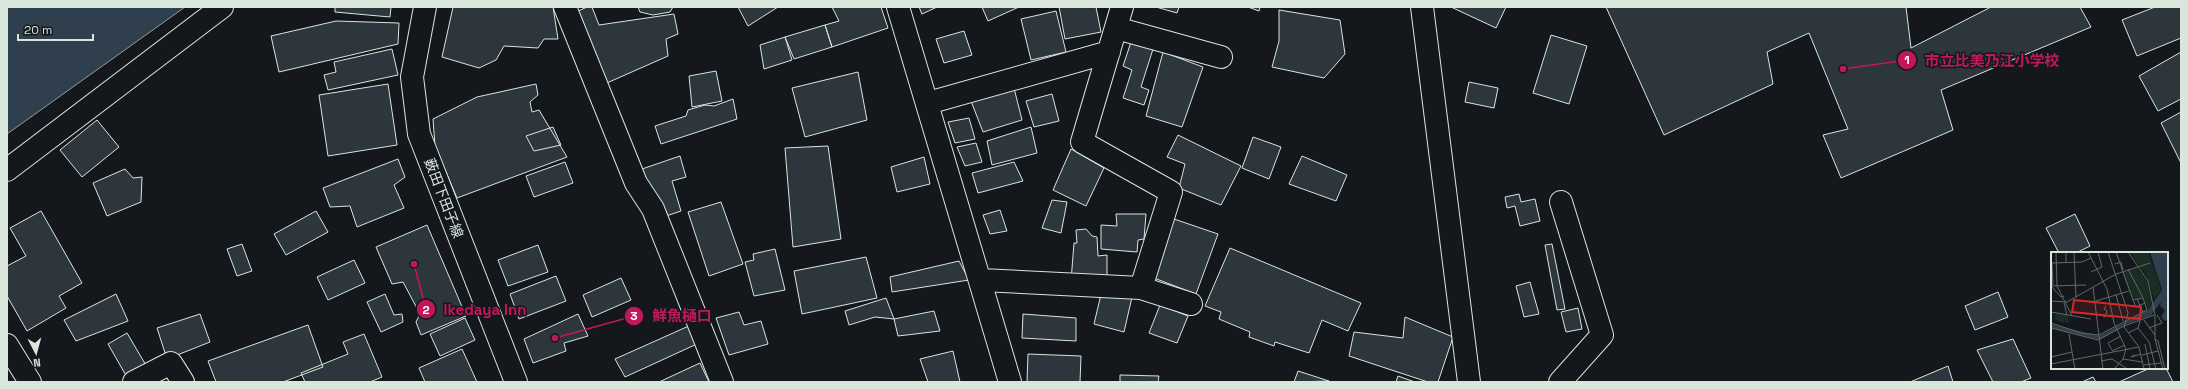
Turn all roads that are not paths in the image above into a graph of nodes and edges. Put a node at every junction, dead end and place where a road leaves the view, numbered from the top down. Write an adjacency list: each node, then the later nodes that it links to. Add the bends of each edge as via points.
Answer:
1 (222, 7): 11 (street)
2 (424, 7): 20 (street, 薮田下田子線, via 412,77 419,134)
3 (565, 7): 21 (street, via 636,183 653,209)
4 (898, 7): 10 (street)
5 (1122, 7): 7 (street)
6 (1422, 7): 23 (street)
7 (1116, 28): 8 (street); 9 (street)
8 (1109, 52): 10 (street); 14 (street, via 1082,142 1172,192)
9 (1221, 57)
10 (928, 103): 13 (street)
11 (7, 170)
12 (1561, 202): 24 (street, via 1602,335)
13 (980, 280): 14 (street); 22 (street)
14 (1141, 288): 15 (street)
15 (1191, 304)
16 (7, 345): 17 (street)
17 (30, 382)
18 (134, 382): 19 (street, via 171,363)
19 (183, 382)
20 (516, 382)
21 (722, 382)
22 (1010, 382)
23 (1469, 382)
24 (1560, 382)

